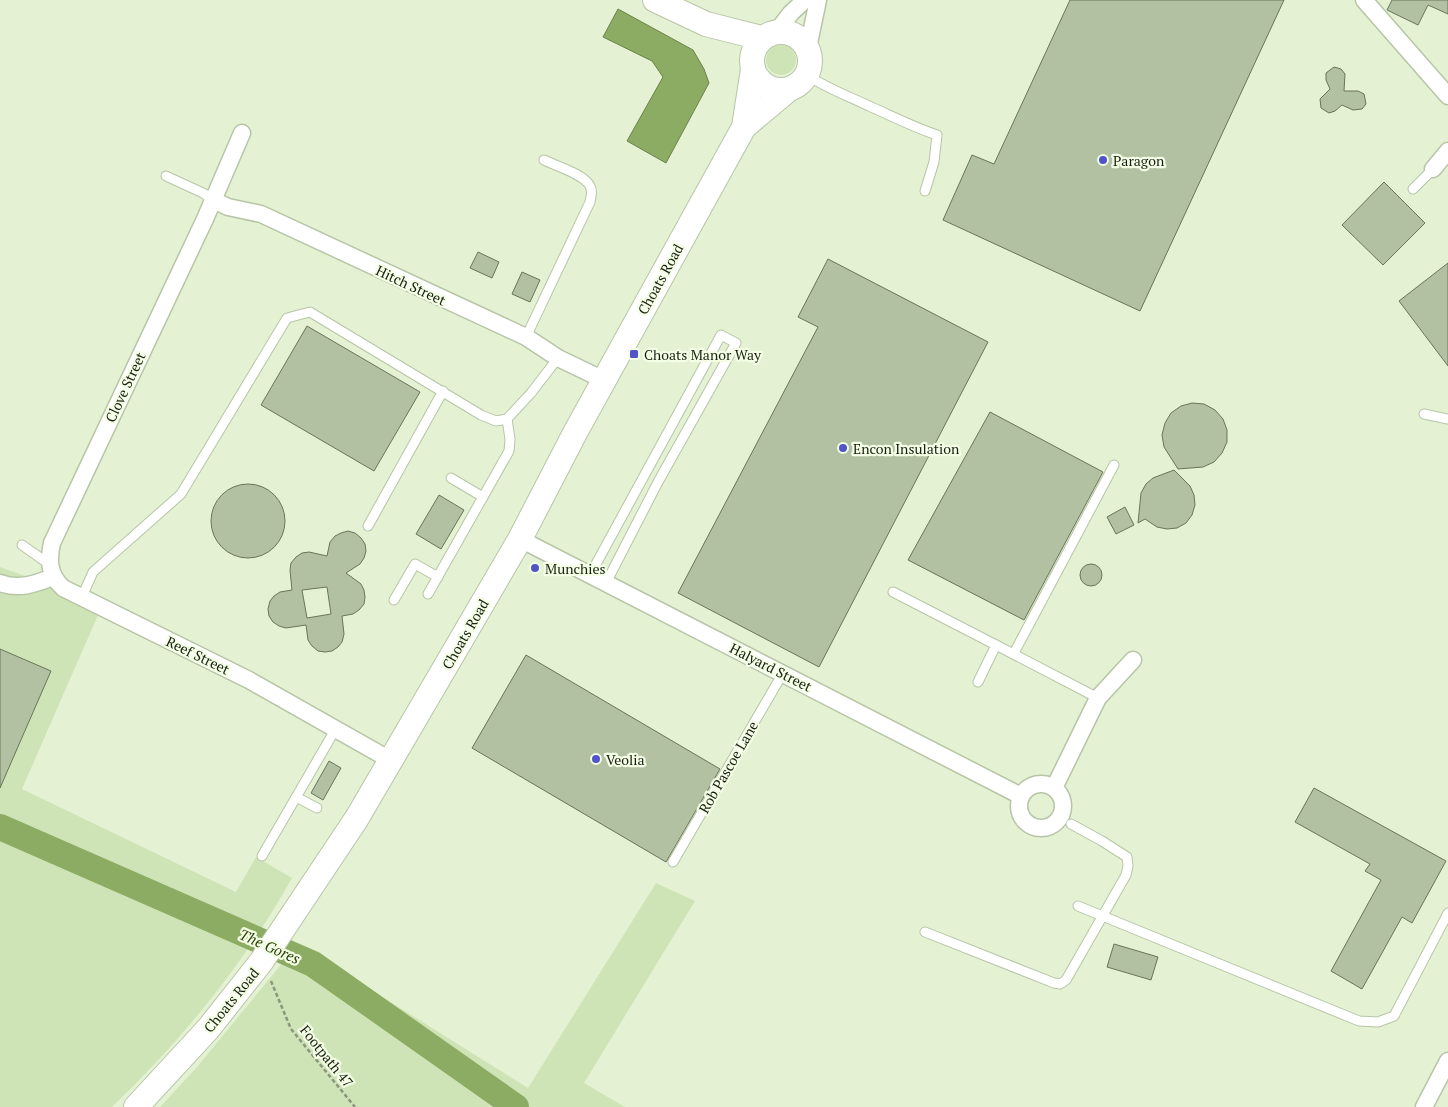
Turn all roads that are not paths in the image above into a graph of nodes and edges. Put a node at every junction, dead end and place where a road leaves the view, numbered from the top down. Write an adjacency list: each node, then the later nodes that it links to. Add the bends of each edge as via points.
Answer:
1 (655, 0): 5 (street)
2 (805, 0): 6 (street)
3 (818, 0): 7 (street)
4 (1364, 0): 10 (street)
5 (706, 24): 6 (street); 8 (street)
6 (769, 35): 7 (street, via 786,32 802,40); 8 (street, via 755,46)
7 (808, 48): 9 (street, via 810,66)
8 (752, 65): 9 (street, via 760,82 774,89); 11 (street, Choats Road)
9 (798, 82): 11 (street, Choats Road); 18 (lane, via 822,85 903,123 937,134 934,162)
10 (1448, 96)
11 (744, 127): 22 (street, Choats Road)
12 (242, 133): 19 (street, Clove Street)
13 (1448, 152): 15 (street)
14 (544, 160): 20 (lane, via 582,177 592,194)
15 (1433, 169): 17 (lane)
16 (166, 176): 19 (lane)
17 (1413, 189)
18 (925, 191)
19 (213, 200): 20 (street, Hitch Street, via 228,207 261,214); 33 (street, Clove Street, via 52,543)
20 (526, 337): 21 (street, Hitch Street)
21 (558, 358): 22 (street, Hitch Street); 25 (lane)
22 (604, 380): 31 (street, Choats Road)
23 (444, 391): 25 (lane, via 481,415 496,420); 30 (lane); 40 (lane, via 310,312 287,318 181,494 93,572)
24 (1424, 414): 26 (lane)
25 (507, 419): 29 (lane, via 509,451)
26 (1448, 419)
27 (1114, 465): 43 (lane)
28 (451, 478): 29 (lane)
29 (483, 497): 35 (lane)
30 (368, 526)
31 (520, 540): 34 (street, Halyard Street); 49 (street, Choats Road)
32 (22, 545): 33 (lane)
33 (51, 571): 36 (street, via 18,587); 40 (street, Reef Street, via 63,588)
34 (590, 575): 37 (street, Halyard Street); 37 (lane, via 721,335 736,343)
35 (438, 578): 39 (lane); 41 (lane, via 415,564)
36 (0, 583)
37 (606, 583): 45 (street, Halyard Street)
38 (893, 592): 42 (lane)
39 (428, 594)
40 (81, 598): 48 (street, Reef Street, via 249,680)
41 (394, 600)
42 (996, 645): 43 (lane); 46 (lane)
43 (1014, 653): 47 (lane)
44 (1133, 660): 47 (street)
45 (783, 673): 51 (street, Halyard Street); 56 (lane, Rob Pascoe Lane)
46 (978, 682)
47 (1098, 698): 50 (street)
48 (336, 730): 49 (street, Reef Street); 52 (lane)
49 (392, 761): 62 (street, Choats Road, via 261,962 208,1029)
50 (1054, 788): 51 (street, via 1039,784); 54 (street, via 1062,798)
51 (1021, 796): 54 (street, via 1021,816 1030,826 1043,828)
52 (296, 797): 53 (lane); 55 (lane)
53 (317, 808)
54 (1065, 821): 59 (lane, via 1127,857 1126,876)
55 (262, 856)
56 (673, 862)
57 (1078, 906): 59 (lane)
58 (1448, 913): 59 (lane, via 1394,1016 1378,1022 1359,1021)
59 (1102, 916): 60 (lane, via 1066,980 1060,984)
60 (925, 932)
61 (1448, 1061): 63 (street)
62 (136, 1107)
63 (1424, 1107)

